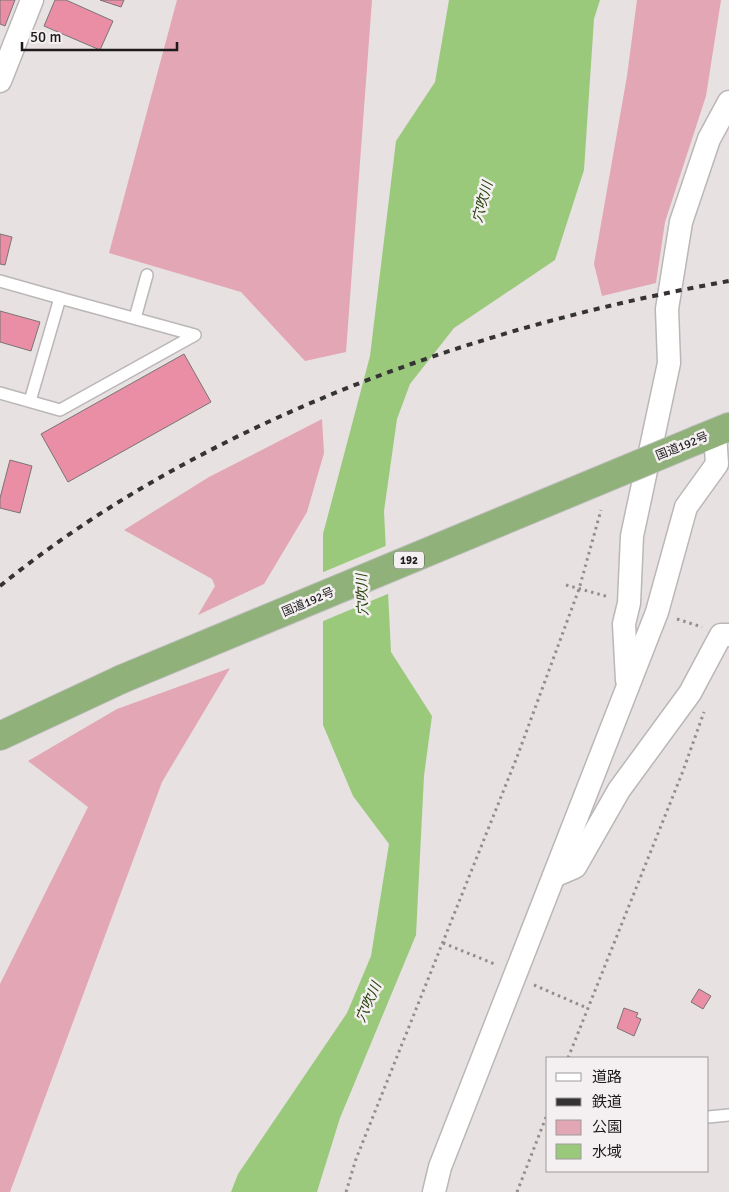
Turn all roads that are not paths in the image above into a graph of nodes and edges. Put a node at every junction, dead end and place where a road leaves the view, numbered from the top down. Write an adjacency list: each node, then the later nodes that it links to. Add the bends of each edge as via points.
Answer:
1 (32, 0): 2 (street)
2 (0, 81)
3 (729, 102): 12 (street, via 709,139 681,222 667,309 669,363 632,536 630,603 624,624)
4 (147, 275): 7 (lane)
5 (0, 281): 6 (lane)
6 (60, 298): 7 (lane); 9 (lane)
7 (135, 318): 9 (lane, via 194,334 60,410)
8 (0, 393): 9 (lane)
9 (30, 401)
10 (714, 433): 12 (street, via 718,464 686,508 657,612); 13 (highway, 国道192号 / 192, bridge, via 122,679)
11 (729, 635): 14 (street, via 721,635 690,694 619,790 575,867)
12 (628, 688): 14 (street)
13 (0, 736)
14 (554, 876): 17 (street, via 440,1167)
15 (729, 1115): 16 (lane)
16 (709, 1117)
17 (434, 1192)

